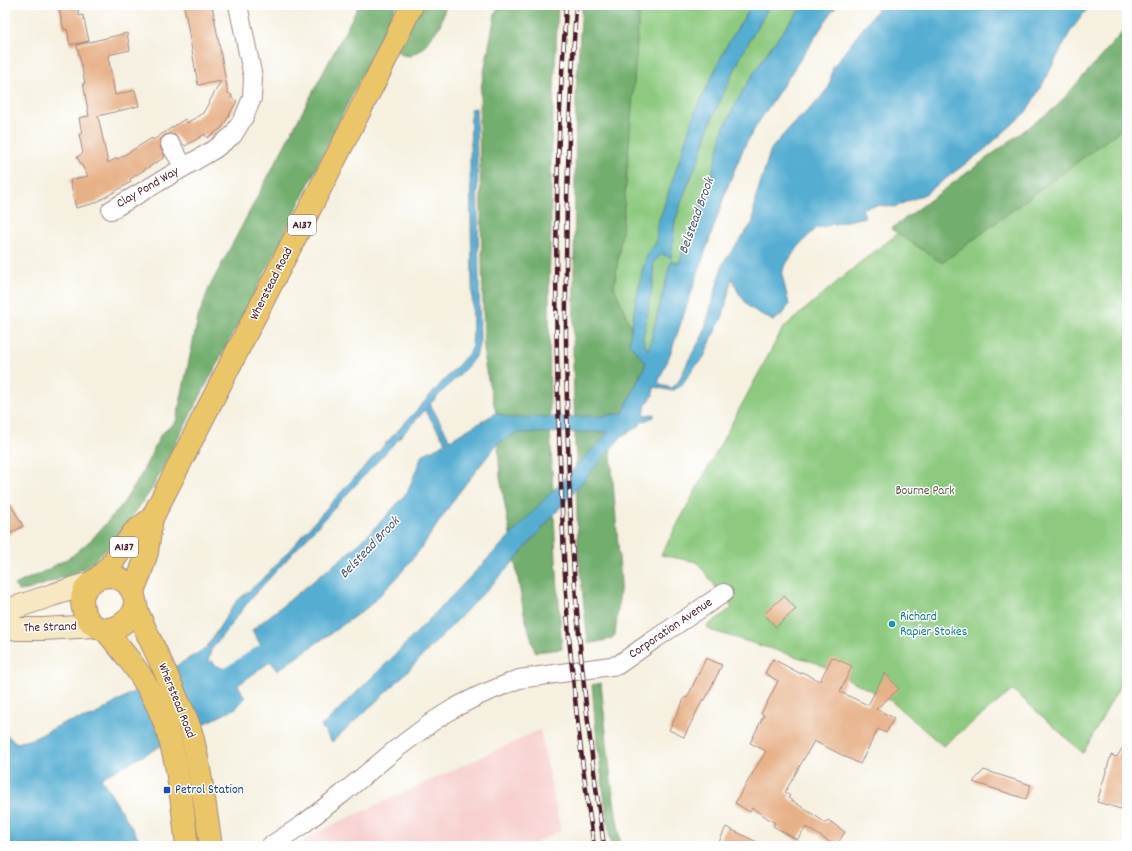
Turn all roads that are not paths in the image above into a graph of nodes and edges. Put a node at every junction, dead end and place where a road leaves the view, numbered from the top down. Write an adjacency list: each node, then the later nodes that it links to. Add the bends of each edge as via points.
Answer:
1 (238, 5): 4 (street, Clay Pond Way, via 253,77 252,98 233,135)
2 (412, 5): 6 (main road, Wherstead Road / A137)
3 (170, 144): 4 (street, Clay Pond Way)
4 (184, 167): 5 (street, Clay Pond Way)
5 (111, 210)
6 (152, 518): 7 (main road, A137, via 133,533 109,566); 9 (main road, A137, via 147,552)
7 (94, 580): 9 (main road, Wherstead Road / A137, via 107,576 118,577 126,582); 10 (main road, The Strand); 12 (main road, Wherstead Road / A137, via 85,590 83,608 90,622)
8 (724, 593): 15 (street, Corporation Avenue, via 618,665 519,679 480,694 456,707 395,750 302,825)
9 (135, 599): 12 (main road, A137, via 133,614 123,624 115,628); 14 (main road, Wherstead Road / A137, via 191,731)
10 (5, 611)
11 (5, 625): 12 (main road, The Strand, via 17,629)
12 (100, 627): 13 (main road, Wherstead Road / A137, via 141,675 163,720 170,741)
13 (188, 846)
14 (210, 846)
15 (270, 846)

